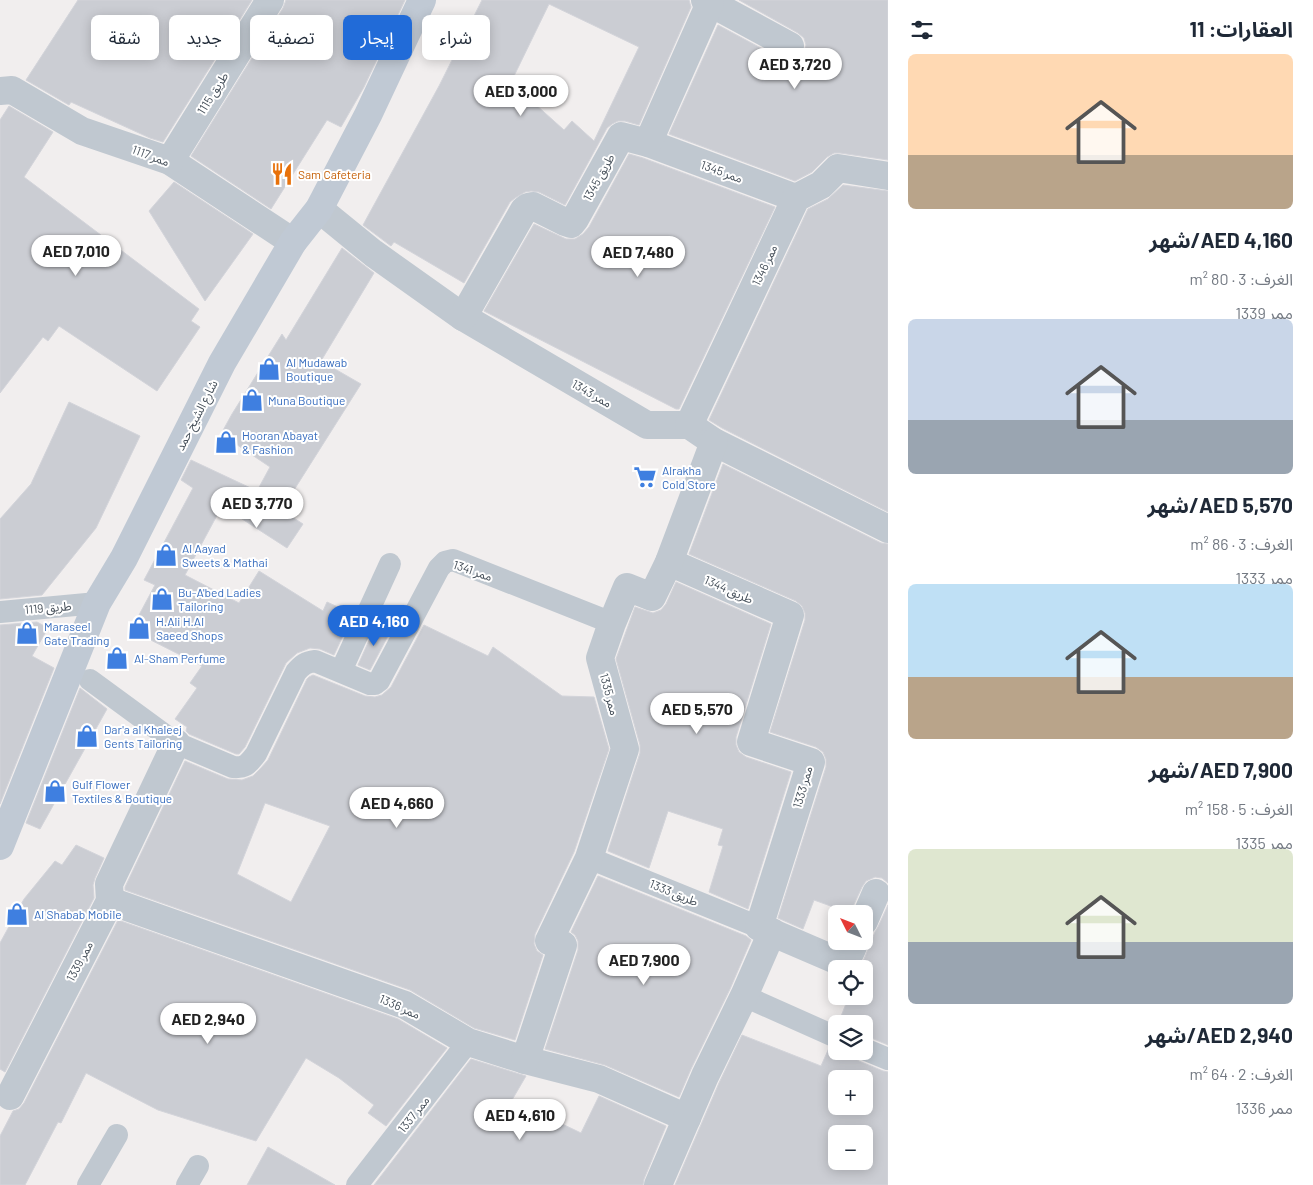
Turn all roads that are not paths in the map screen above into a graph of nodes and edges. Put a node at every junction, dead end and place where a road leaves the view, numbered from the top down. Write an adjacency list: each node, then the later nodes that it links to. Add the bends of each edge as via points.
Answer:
1 (270, 0): 7 (street, طريق 1115)
2 (422, 0): 10 (street, شارع الشيخ حمد)
3 (707, 1): 4 (street); 6 (street)
4 (790, 46)
5 (0, 91): 7 (street, ممر 1117, via 12,90 82,131)
6 (648, 143): 9 (street, ممر 1345); 12 (street, طريق 1345, via 621,136 571,224 533,206 524,210)
7 (170, 161): 11 (street, ممر 1117)
8 (888, 176): 9 (street, via 838,168 821,185)
9 (796, 198): 13 (street, ممر 1346)
10 (319, 209): 11 (street, شارع الشيخ حمد); 12 (street, ممر 1343, via 373,253)
11 (293, 242): 18 (street, شارع الشيخ حمد, via 222,363 124,558)
12 (464, 318): 13 (street, ممر 1343, via 647,425)
13 (689, 425): 14 (street)
14 (714, 442): 15 (street); 16 (street, ممر 1335)
15 (888, 529)
16 (669, 562): 20 (street, طريق 1344); 21 (street, ممر 1335, via 652,597 627,587)
17 (390, 564): 22 (lane)
18 (97, 603): 19 (lane, طريق 1119); 25 (street, شارع الشيخ حمد)
19 (0, 612)
20 (790, 615): 30 (street, ممر 1333, via 751,742 811,762)
21 (612, 624): 22 (lane, ممر 1341, via 453,560 444,562 439,568 379,681 370,684); 26 (street, ممر 1335, via 600,658 625,749)
22 (341, 671): 24 (lane, ممر 1341, via 315,661 301,666 256,754 242,768)
23 (90, 680): 24 (lane, ممر 1341)
24 (176, 743): 28 (street, ممر 1339, via 109,884)
25 (0, 846)
26 (589, 858): 30 (lane, طريق 1333); 37 (street, ممر 1335, via 549,941 562,945)
27 (876, 893): 29 (street)
28 (110, 901): 34 (street, ممر 1336, via 405,1005); 38 (street, ممر 1339)
29 (871, 905)
30 (765, 930): 31 (street, via 838,962 848,958); 32 (street, ممر 1333)
31 (851, 950)
32 (744, 996): 33 (lane); 39 (street, ممر 1333)
33 (828, 1033)
34 (468, 1042): 37 (street, ممر 1336); 42 (lane, ممر 1337)
35 (873, 1053): 36 (lane)
36 (888, 1059)
37 (525, 1060): 39 (street, ممر 1336, via 598,1079)
38 (10, 1096)
39 (686, 1118): 43 (street, ممر 1333)
40 (117, 1135): 41 (lane)
41 (88, 1185)
42 (357, 1185)
43 (658, 1185)

